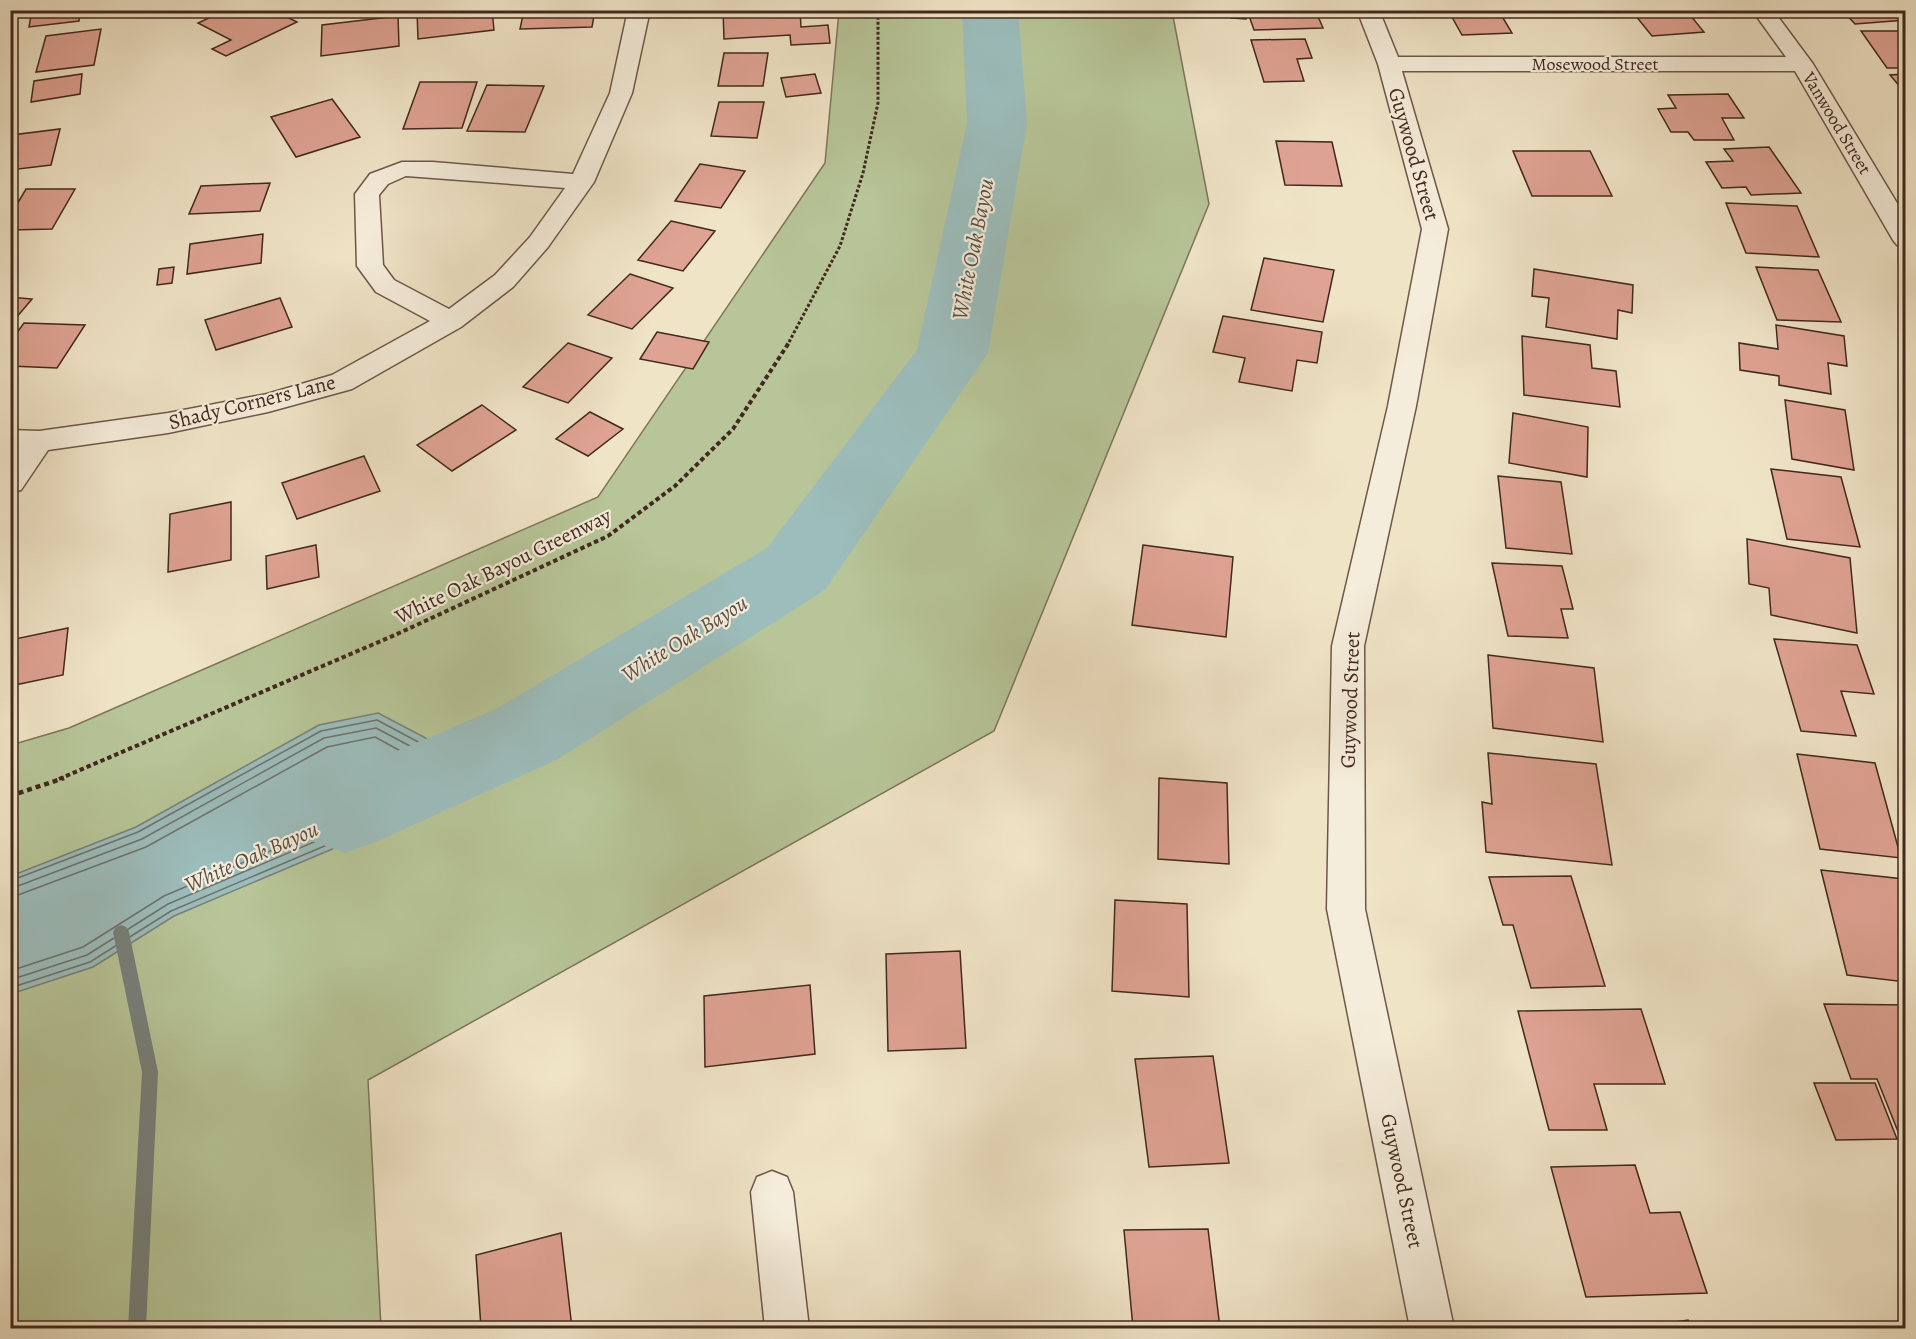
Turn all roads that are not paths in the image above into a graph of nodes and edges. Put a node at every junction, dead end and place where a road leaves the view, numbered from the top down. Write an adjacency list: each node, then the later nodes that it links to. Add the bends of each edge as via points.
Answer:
1 (639, 10): 6 (street, Shady Corners Lane, via 621,93)
2 (1368, 10): 4 (street, Guywood Street)
3 (1762, 10): 5 (street, Vanwood Street)
4 (1389, 64): 5 (street, Mosewood Street); 14 (street, Guywood Street, via 1435,229 1402,406 1348,646 1346,909)
5 (1802, 64): 7 (street, Vanwood Street)
6 (582, 182): 8 (street, Shady Corners Lane, via 539,242 504,281); 8 (street, via 433,169 402,169 379,179 367,194 370,266 385,286)
7 (1905, 240)
8 (451, 321): 10 (street, Shady Corners Lane, via 332,385 268,403 168,423)
9 (10, 440): 10 (street, Shady Corners Lane)
10 (39, 441): 11 (street)
11 (10, 483)
12 (772, 1192): 13 (street)
13 (787, 1329)
14 (1432, 1329)

